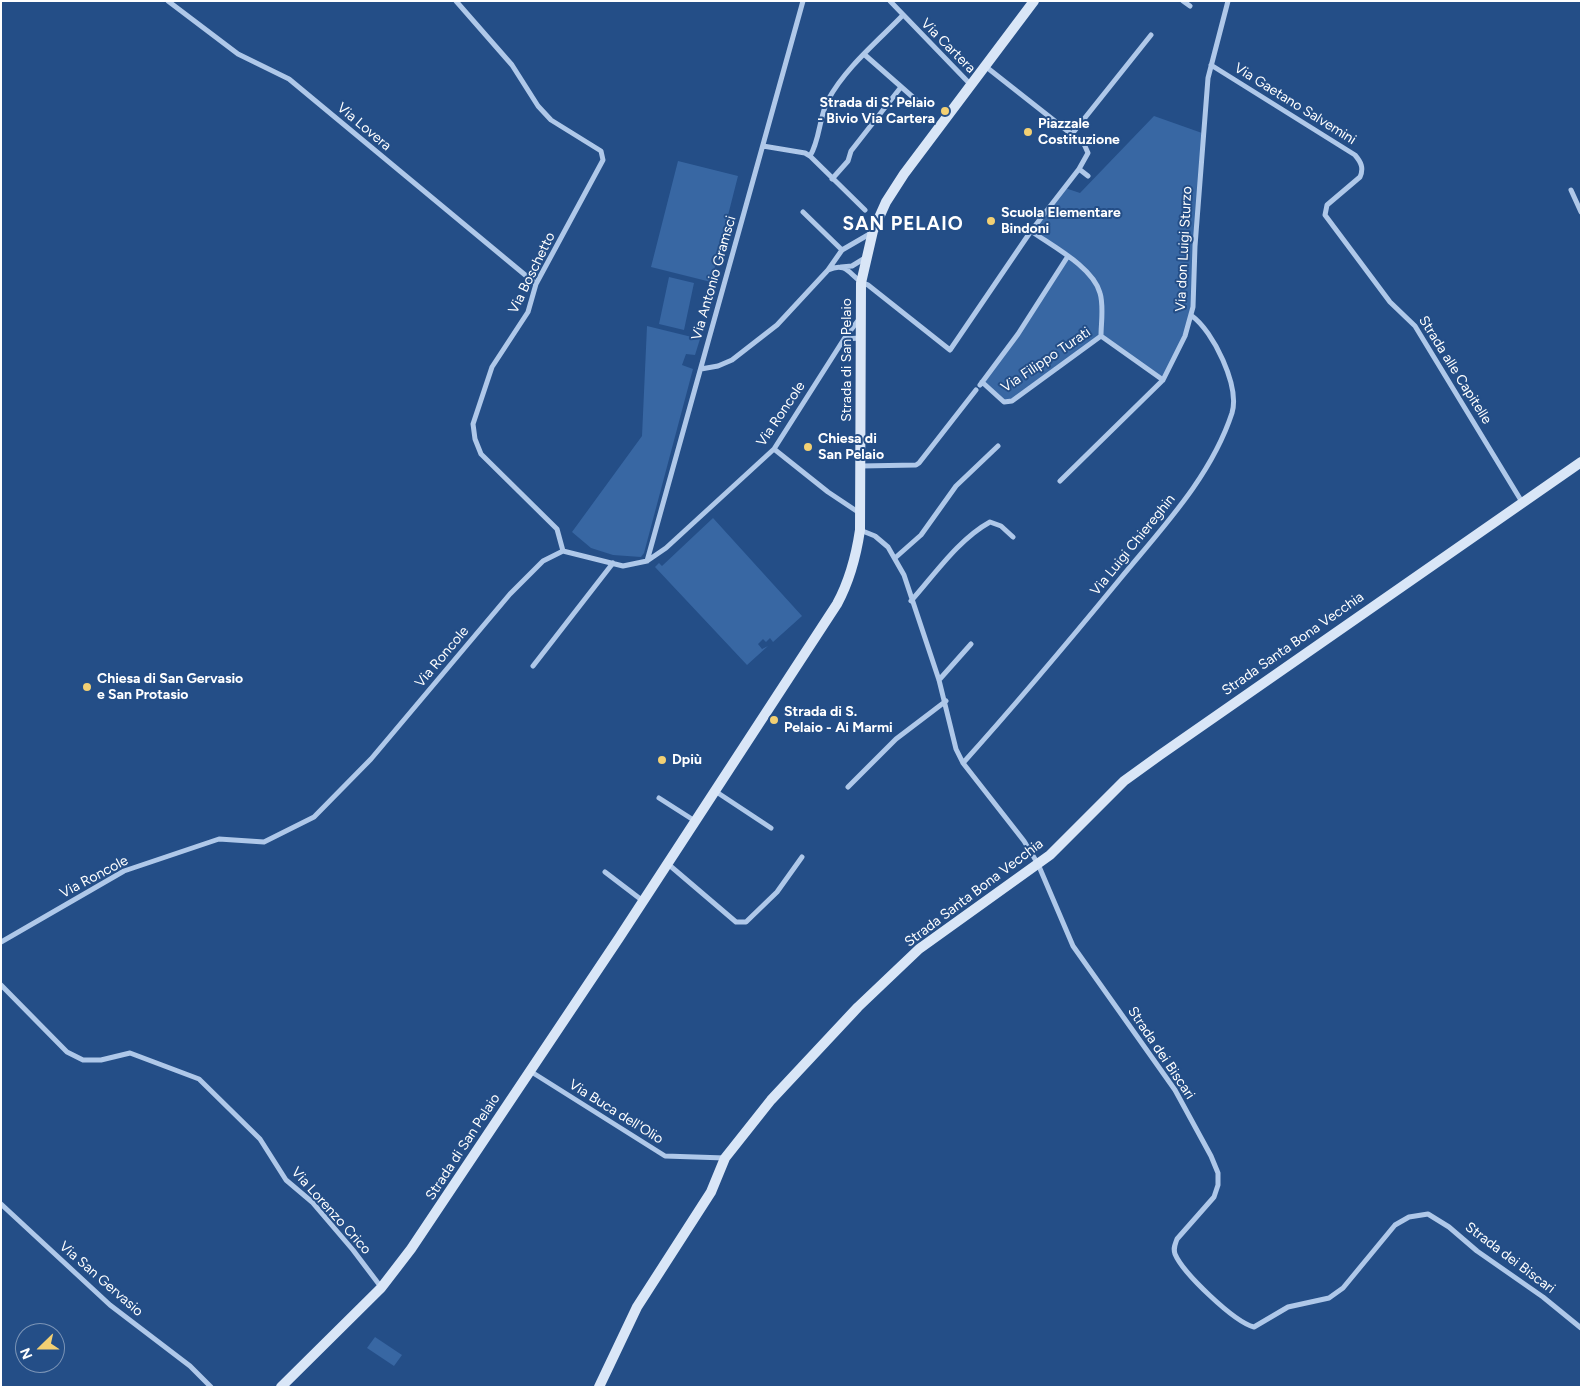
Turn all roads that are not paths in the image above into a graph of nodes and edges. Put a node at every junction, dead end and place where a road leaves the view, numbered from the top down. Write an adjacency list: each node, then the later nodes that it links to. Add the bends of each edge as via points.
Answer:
1 (168, 1): 35 (street, Via Lovera, via 238,54 290,79)
2 (456, 1): 35 (street, Via Boschetto, via 512,65 538,106 551,120 601,151 603,160)
3 (803, 1): 18 (street, Via Antonio Gramsci)
4 (890, 1): 9 (street, Via Cartera)
5 (1034, 1): 13 (main road, Strada di San Pelaio)
6 (1183, 1): 8 (street)
7 (1228, 1): 12 (street, Via don Luigi Sturzo)
8 (1190, 6)
9 (903, 15): 11 (street); 14 (street, Via Cartera)
10 (1151, 35): 17 (street)
11 (865, 55): 15 (street); 19 (street, via 827,102)
12 (1211, 65): 25 (street, Via Gaetano Salvemini, via 1278,105 1360,161 1360,177); 37 (street, Via don Luigi Sturzo, via 1201,146)
13 (985, 66): 14 (main road, Strada di San Pelaio); 17 (street)
14 (970, 84): 28 (main road, Strada di San Pelaio, via 894,189)
15 (901, 87): 16 (street); 22 (street)
16 (923, 106)
17 (1072, 134): 20 (street, via 1084,144 1088,153)
18 (763, 146): 19 (street); 42 (street, Via Antonio Gramsci)
19 (810, 156): 22 (street)
20 (1079, 169): 21 (street); 29 (street)
21 (1088, 176)
22 (832, 179): 24 (street)
23 (1571, 190): 27 (street)
24 (865, 210)
25 (1324, 210): 50 (street, Strada alle Capitelle, via 1340,238 1384,295 1421,334)
26 (803, 212): 30 (street)
27 (1581, 212)
28 (873, 231): 30 (street); 32 (main road, Strada di San Pelaio)
29 (1031, 231): 31 (street); 36 (street, via 950,350)
30 (842, 250): 34 (street)
31 (1068, 256): 39 (street, via 1097,282 1101,295); 44 (street, via 1018,334)
32 (866, 257): 33 (street, via 852,266); 36 (main road, Strada di San Pelaio)
33 (841, 267): 34 (street); 36 (street)
34 (828, 270): 42 (street, via 777,325 732,360)
35 (536, 284): 54 (street, Via Boschetto, via 528,312 492,367 473,424 481,454 557,529)
36 (862, 284): 38 (main road, Strada di San Pelaio)
37 (1192, 316): 43 (street, Via don Luigi Sturzo); 63 (street, Via Luigi Chiereghin, via 1203,324 1221,354 1231,384 1233,411 1214,454 1175,513 1026,693)
38 (860, 317): 40 (street, Via Roncole); 41 (main road, Strada di San Pelaio)
39 (1101, 336): 43 (street); 44 (street, Via Filippo Turati, via 1012,401 1004,402)
40 (844, 338): 41 (street); 46 (street, Via Roncole)
41 (860, 338): 48 (main road, Strada di San Pelaio)
42 (700, 369): 56 (street, Via Antonio Gramsci)
43 (1163, 380): 49 (street, Via don Luigi Sturzo)
44 (979, 385): 48 (street, via 916,465)
45 (998, 446): 55 (street, via 956,486 921,535)
46 (774, 449): 51 (street); 56 (street, Via Roncole, via 666,548)
47 (1581, 462): 50 (main road, Strada Santa Bona Vecchia)
48 (861, 466): 51 (main road, Strada di San Pelaio)
49 (1060, 481)
50 (1522, 502): 71 (main road, Strada Santa Bona Vecchia, via 1124,781)
51 (861, 515): 52 (main road, Strada di San Pelaio)
52 (860, 530): 55 (street, via 875,536); 65 (main road, Strada di San Pelaio, via 855,561 837,604)
53 (1013, 537): 58 (street, via 1001,526 990,522 983,526 961,545)
54 (563, 551): 57 (street, Via Roncole); 74 (street, Via Roncole, via 543,562 510,594 371,759 314,817 264,842 219,839 124,871)
55 (896, 558): 58 (street, Strada dei Biscari)
56 (647, 561): 57 (street, Via Roncole, via 623,566)
57 (613, 564): 60 (street)
58 (911, 601): 61 (street, Strada dei Biscari)
59 (971, 644): 61 (street)
60 (533, 666)
61 (939, 680): 62 (street, Strada dei Biscari)
62 (946, 701): 63 (street, Strada dei Biscari); 64 (street, via 896,739)
63 (962, 763): 71 (street, Strada dei Biscari, via 1024,841)
64 (848, 787)
65 (715, 791): 67 (main road, Strada di San Pelaio); 68 (street)
66 (659, 798): 67 (street)
67 (696, 822): 70 (main road, Strada di San Pelaio)
68 (771, 828)
69 (802, 856): 70 (street, via 777,892 746,922 736,922)
70 (668, 864): 73 (main road, Strada di San Pelaio)
71 (1038, 864): 77 (main road, Strada Santa Bona Vecchia, via 919,949 858,1007 771,1100); 80 (street, Strada dei Biscari, via 1073,946 1175,1090 1211,1156 1218,1174 1214,1197 1177,1239 1174,1248 1176,1256 1207,1294 1246,1324 1254,1326 1288,1307 1329,1298 1343,1288 1395,1225 1409,1217 1428,1214 1543,1296)
72 (605, 872): 73 (street)
73 (644, 901): 76 (main road, Strada di San Pelaio)
74 (1, 942)
75 (1, 985): 79 (street, Via Lorenzo Crico, via 67,1052 83,1060 101,1060 130,1053 199,1080 260,1139 286,1180 312,1202)
76 (530, 1071): 77 (street, Via Buca dell'Olio, via 665,1156); 79 (main road, Strada di San Pelaio, via 428,1225)
77 (725, 1158): 83 (main road, Strada Santa Bona Vecchia, via 711,1192 637,1307)
78 (1, 1204): 81 (street, Via San Gervasio, via 110,1305 190,1366)
79 (381, 1288): 82 (main road, Strada di San Pelaio)
80 (1581, 1328)
81 (211, 1387)
82 (281, 1387)
83 (599, 1387)

